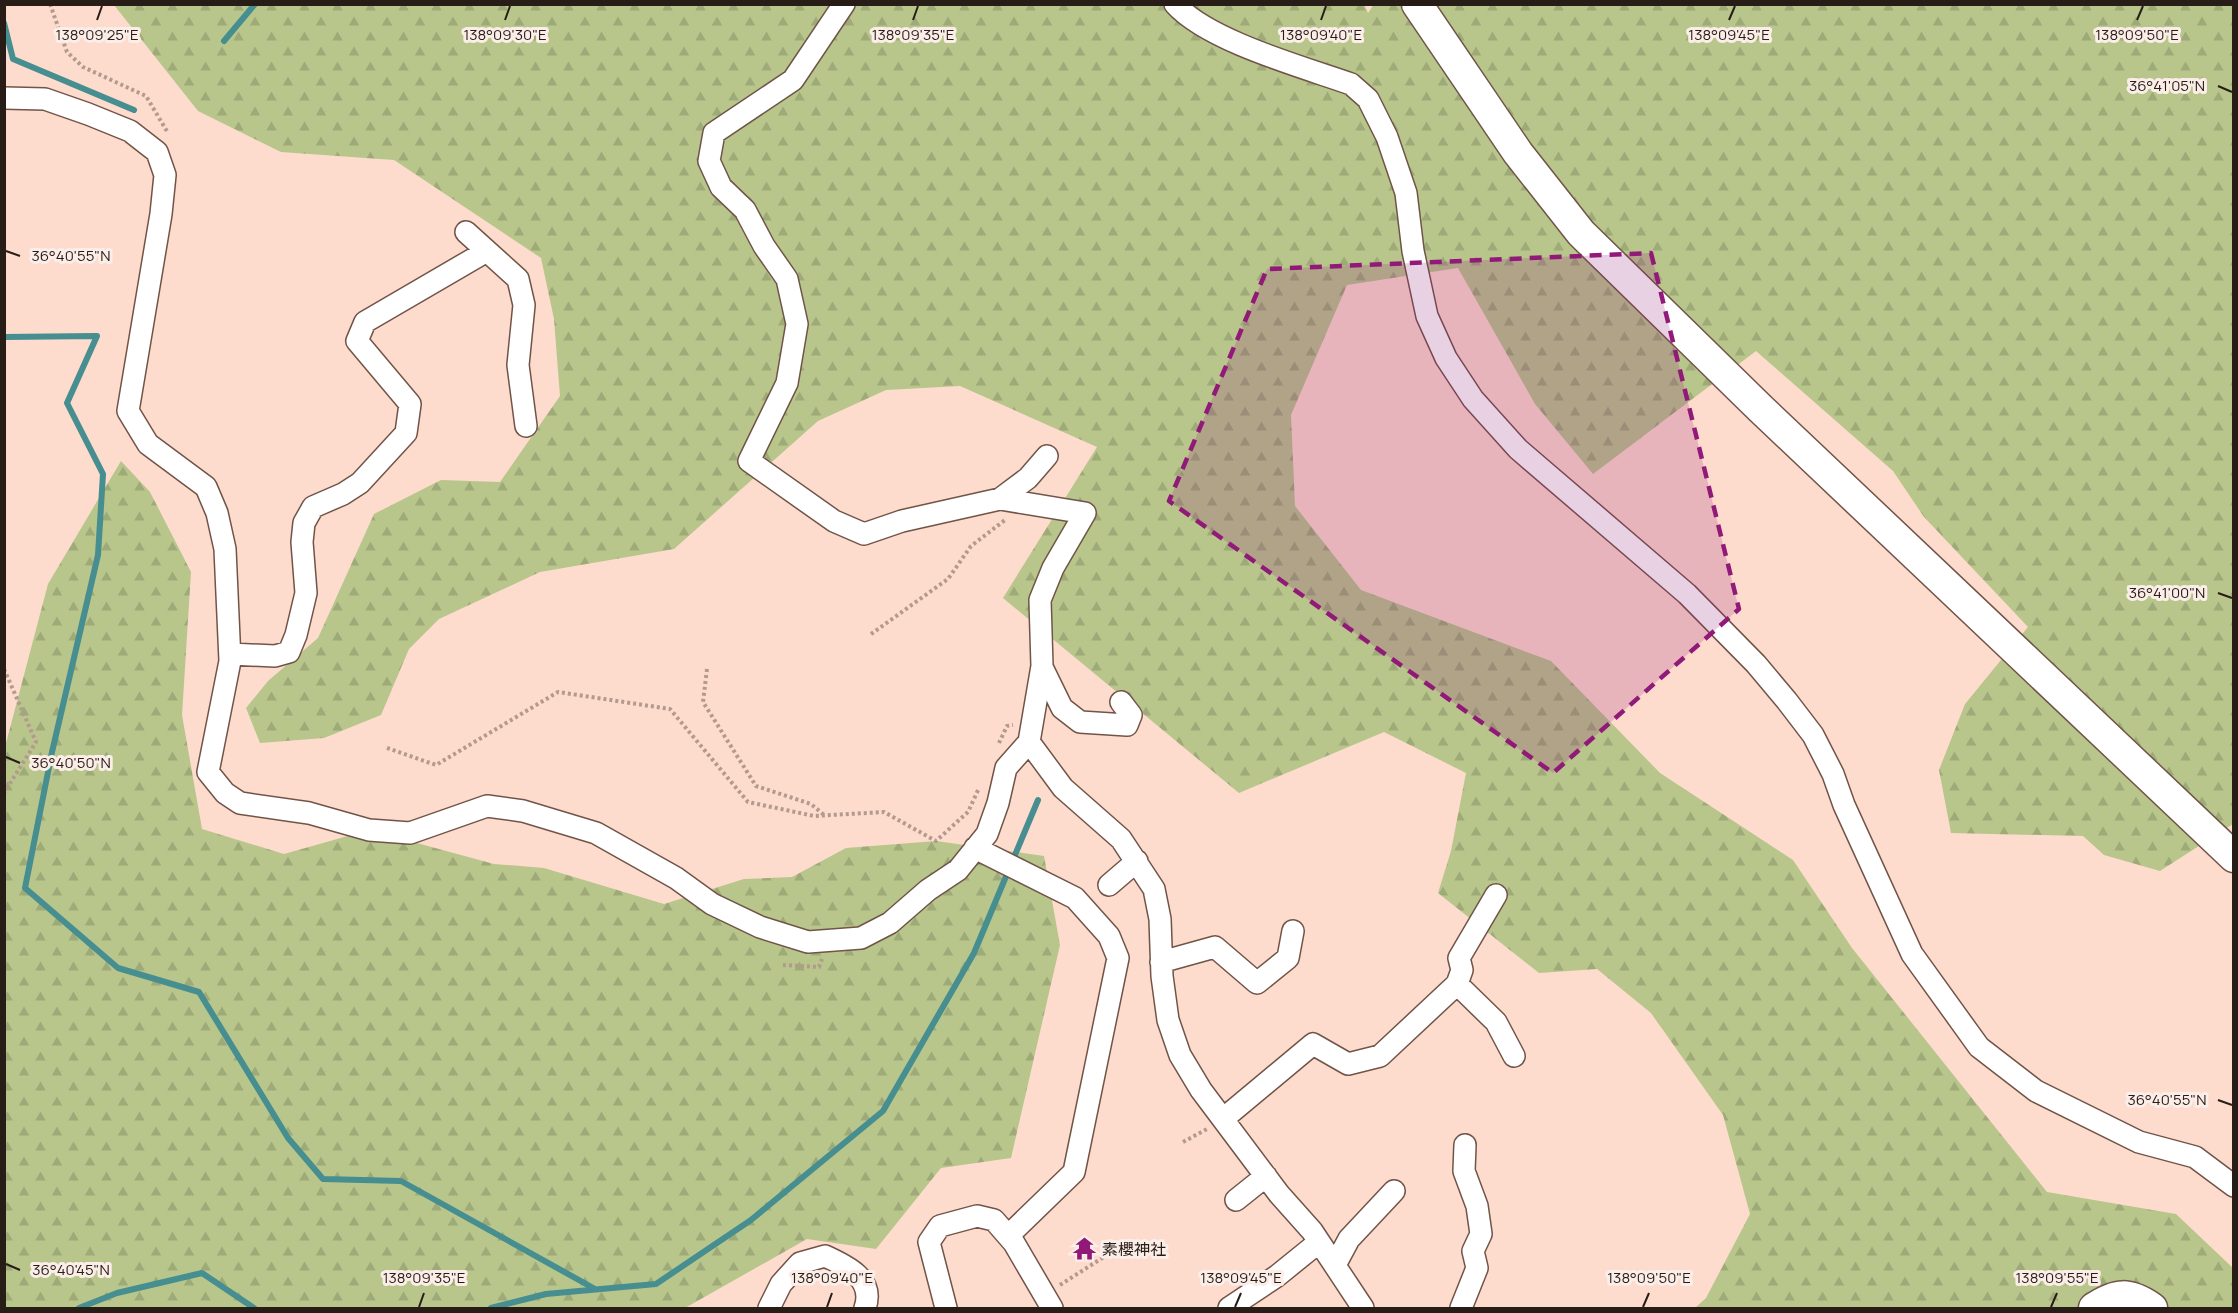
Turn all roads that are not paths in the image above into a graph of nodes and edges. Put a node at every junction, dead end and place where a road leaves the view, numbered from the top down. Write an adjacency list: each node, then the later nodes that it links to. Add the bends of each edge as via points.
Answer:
1 (844, 4): 9 (street, via 793,80 714,133 710,161 721,187 745,210 787,279 797,324 787,383 750,461 834,520 864,534 902,521)
2 (1175, 4): 26 (street, via 1212,32 1351,84 1368,99 1387,137 1406,193 1427,316 1446,358 1473,399 1518,449 1687,594 1787,701 1813,735 1833,774 1912,954 1979,1047 2036,1091 2139,1142 2195,1157)
3 (1417, 4): 15 (street, via 1518,153 1581,233)
4 (4, 98): 10 (street, via 45,99 77,110 130,130 157,152 165,175 161,214 128,411 148,444 206,487 217,513 225,549)
5 (466, 232): 6 (street)
6 (487, 251): 7 (street, via 518,279 524,305 519,365); 10 (street, via 365,322 357,341 410,404 406,433 360,483 313,507 304,523 306,593 289,652 275,656)
7 (526, 426)
8 (1047, 456): 9 (street, via 1029,478)
9 (1000, 499): 11 (street, via 1085,513 1053,568 1040,600)
10 (230, 654): 14 (street, via 208,772 225,794 240,803 309,813 369,830 410,833 487,806 523,811 596,833 737,917 808,942 861,938 890,923 958,870)
11 (1042, 666): 12 (street, via 1062,708 1080,722 1127,725 1131,715); 13 (street)
12 (1121, 702)
13 (1031, 733): 14 (street, via 1006,768 987,834); 16 (street, via 1063,788 1121,839)
14 (975, 848): 29 (street, via 1075,898 1109,936 1118,958 1074,1172)
15 (2234, 857)
16 (1137, 861): 17 (street); 20 (street, via 1154,889 1160,919)
17 (1109, 885)
18 (1496, 895): 21 (street, via 1459,958 1462,970)
19 (1293, 931): 20 (street, via 1288,958 1257,983 1215,947)
20 (1161, 962): 23 (street, via 1168,1020 1180,1055)
21 (1457, 984): 22 (street, via 1496,1022); 23 (street, via 1380,1056 1348,1064 1313,1044)
22 (1514, 1056)
23 (1223, 1119): 25 (street)
24 (1465, 1145): 32 (street, via 1464,1171 1481,1234 1473,1251 1477,1268)
25 (1266, 1176): 28 (street); 30 (street)
26 (2234, 1186)
27 (1394, 1191): 31 (street, via 1349,1239)
28 (1236, 1200)
29 (1008, 1236): 33 (street); 36 (street, via 994,1220 977,1216 940,1226 929,1242)
30 (1319, 1242): 31 (street); 37 (street, via 1278,1276)
31 (1335, 1265): 38 (street)
32 (1459, 1300)
33 (1048, 1302)
34 (769, 1308): 35 (street, via 781,1284 800,1263 825,1256 855,1270 867,1289)
35 (865, 1308)
36 (946, 1308)
37 (1229, 1308)
38 (1363, 1308)
39 (2094, 1308): 40 (street, via 2110,1297 2136,1297)
40 (2152, 1308)

